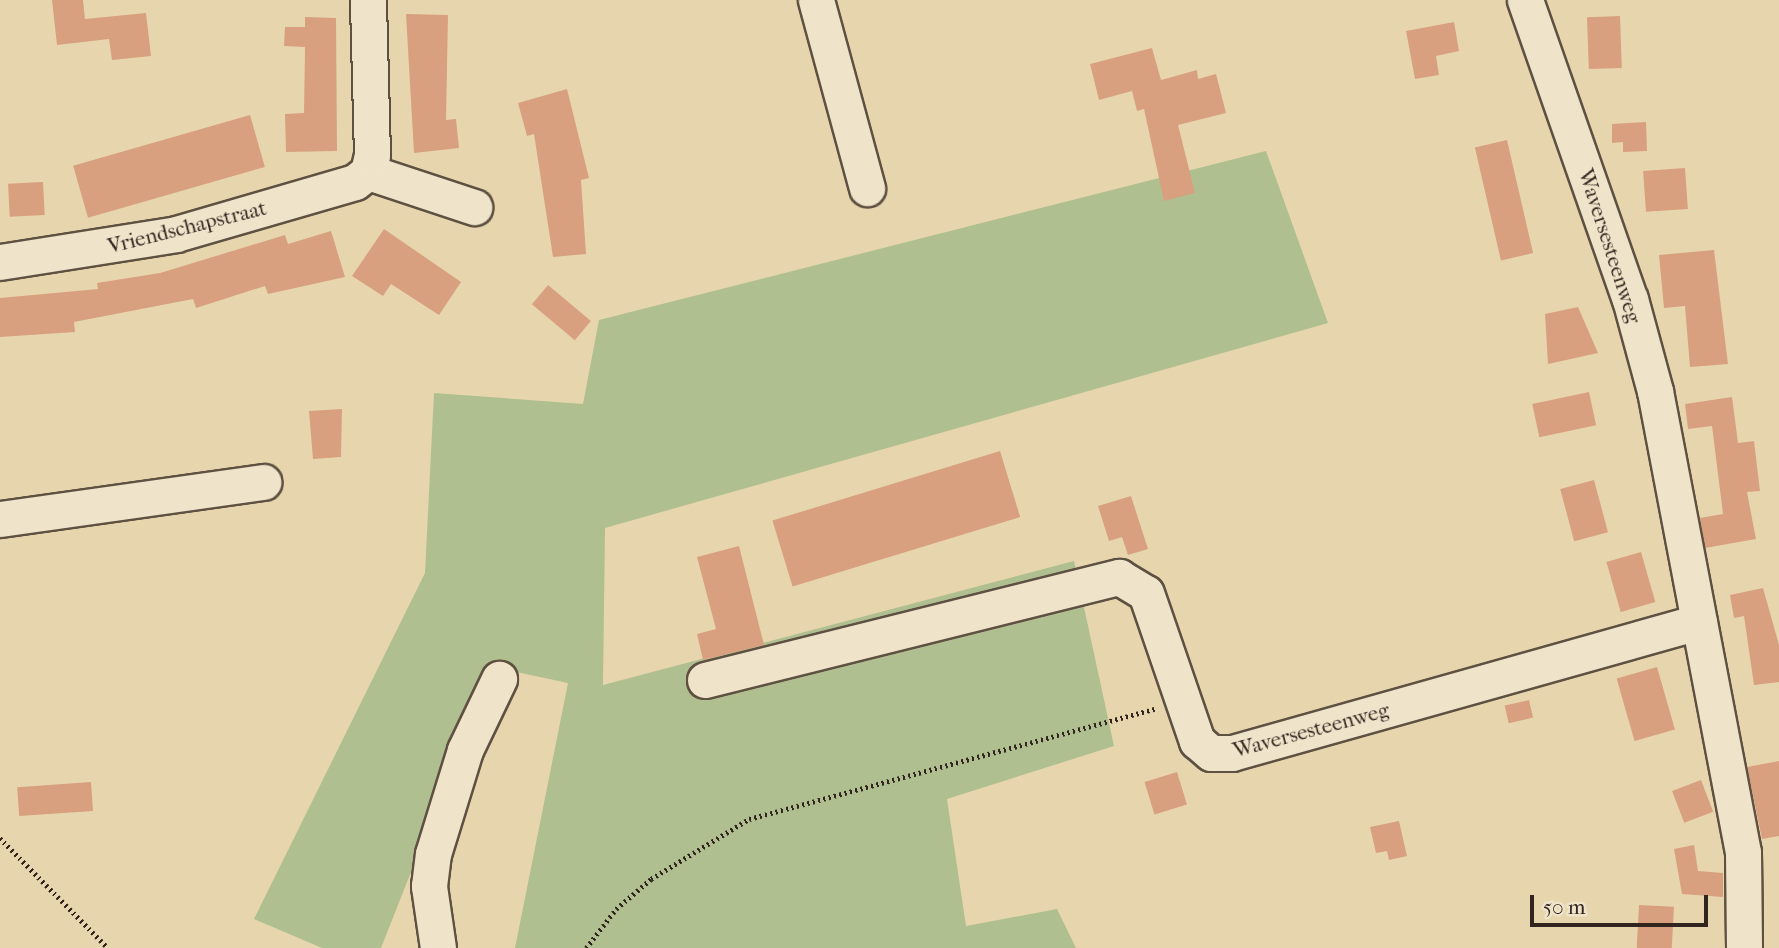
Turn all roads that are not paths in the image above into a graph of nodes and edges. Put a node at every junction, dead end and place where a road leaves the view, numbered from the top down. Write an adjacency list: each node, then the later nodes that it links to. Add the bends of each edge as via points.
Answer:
1 (368, 0): 4 (street)
2 (816, 0): 5 (street)
3 (1525, 0): 10 (street, Waversesteenweg, via 1630,299 1674,480)
4 (368, 172): 6 (street); 7 (street, Vriendschapstraat, via 355,182 176,234)
5 (867, 188)
6 (474, 207)
7 (0, 262)
8 (263, 482): 9 (street)
9 (0, 519)
10 (1699, 622): 12 (street, Waversesteenweg, via 1232,753 1211,753 1197,741 1146,593 1119,577); 14 (street, Waversesteenweg, via 1743,852)
11 (499, 679): 13 (street, via 465,750 433,854 429,886)
12 (705, 680)
13 (438, 948)
14 (1744, 948)

